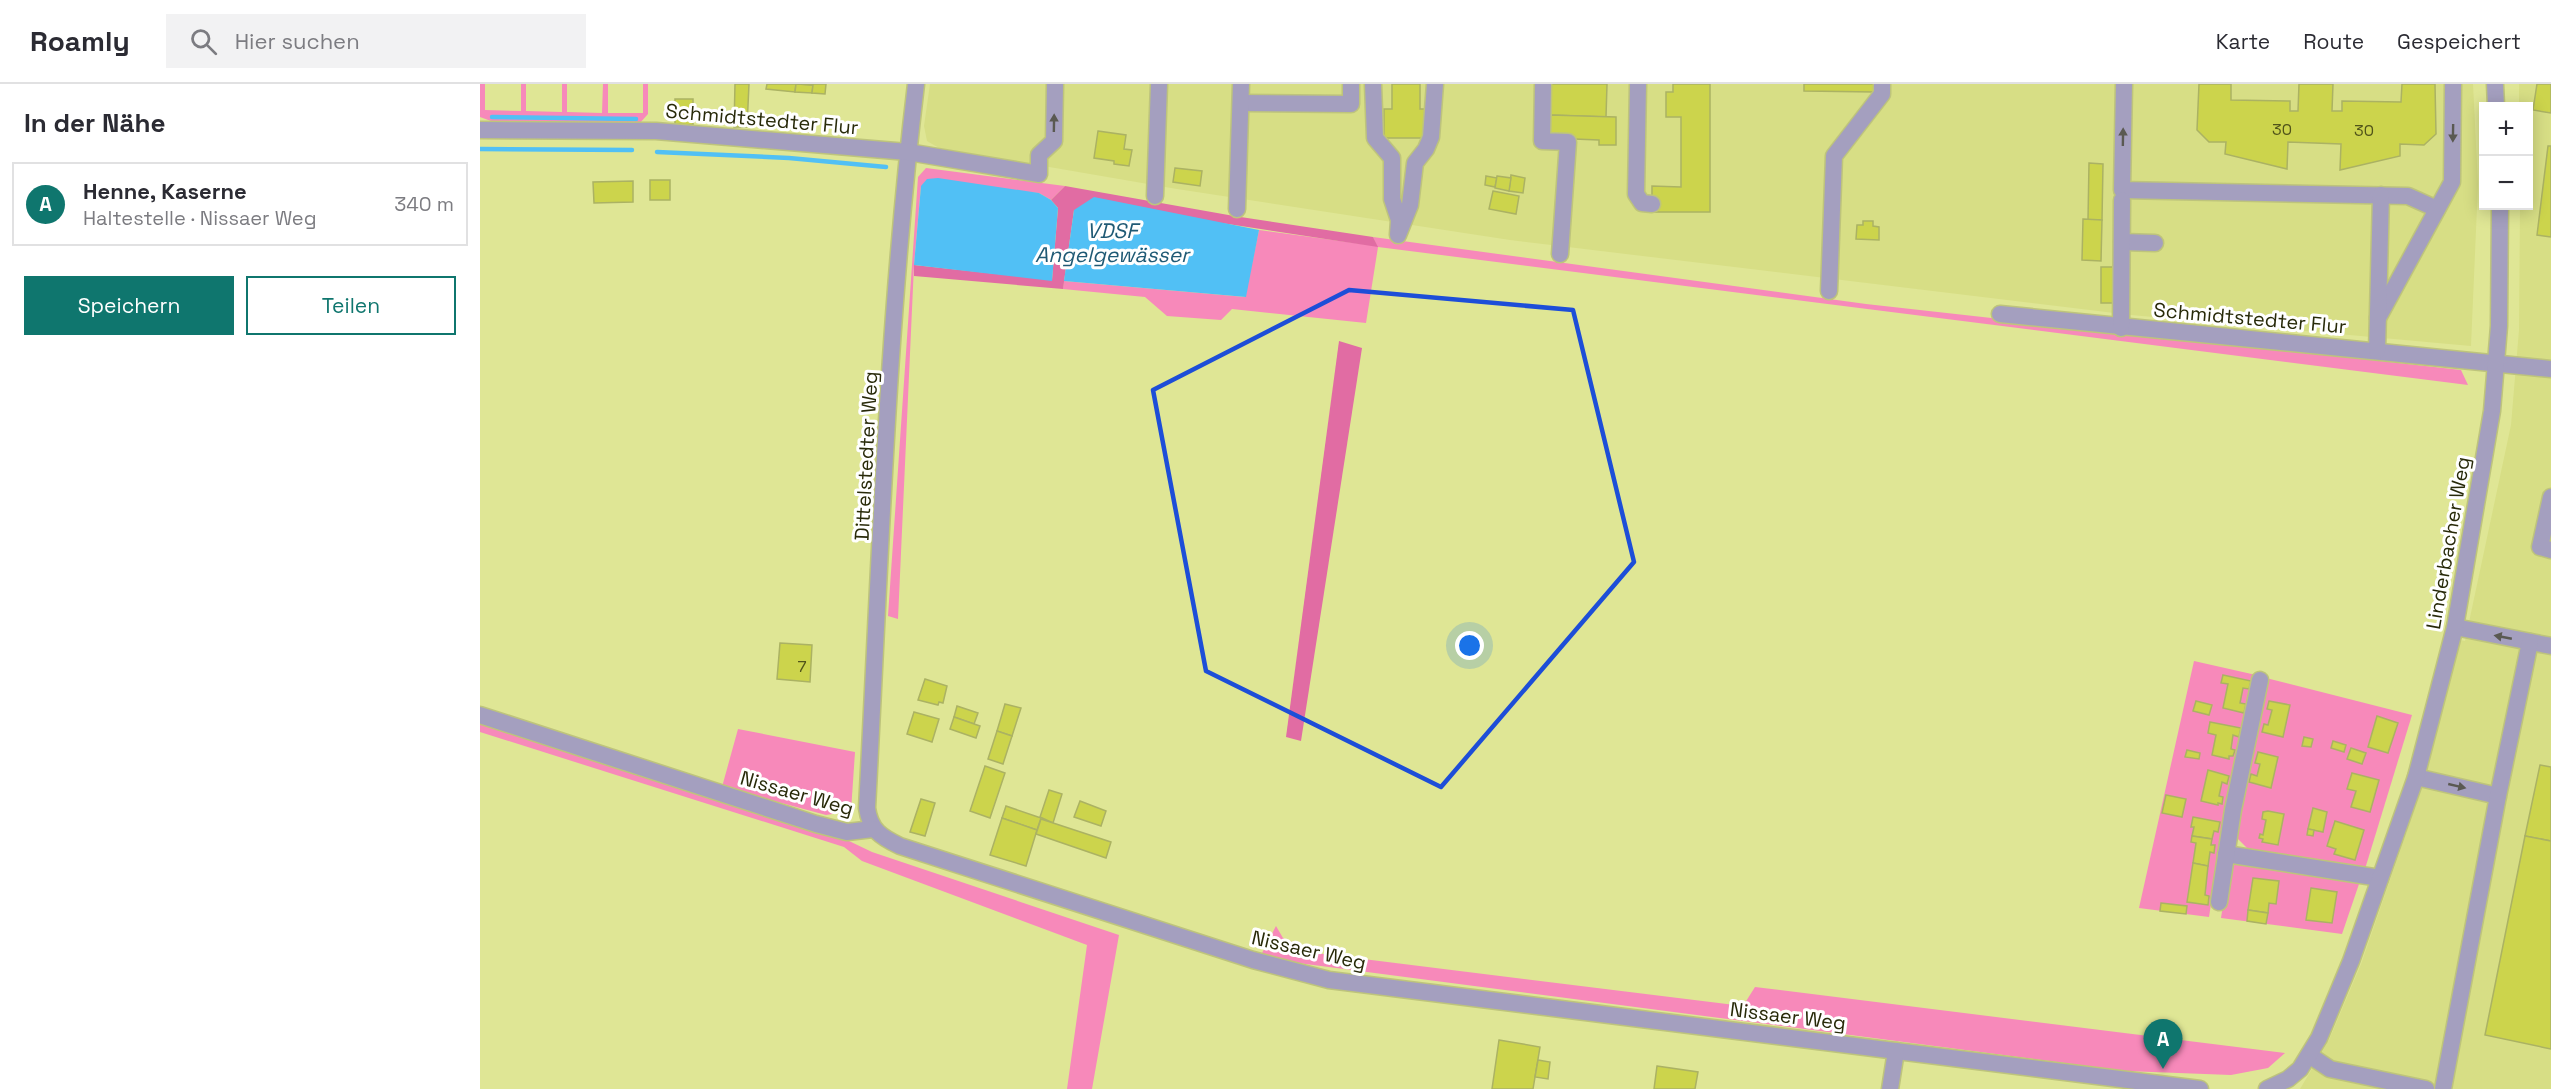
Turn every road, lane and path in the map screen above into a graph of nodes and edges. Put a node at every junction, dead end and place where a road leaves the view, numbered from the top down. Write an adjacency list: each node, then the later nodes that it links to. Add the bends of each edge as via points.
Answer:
1 (916, 84): 17 (street, Dittelstedter Weg)
2 (1055, 84): 17 (street, Schmidtstedter Flur, one-way to 2, via 1039,174 1039,156 1054,141)
3 (1159, 84): 22 (street)
4 (1241, 84): 15 (street)
5 (1351, 84): 15 (street, via 1351,104)
6 (1373, 84): 18 (street, via 1375,138)
7 (1435, 84): 19 (street, via 1431,137)
8 (1543, 84): 29 (street, via 1542,141 1568,142)
9 (1638, 84): 23 (street, via 1636,194 1642,203)
10 (1882, 84): 30 (street, via 1882,94 1834,156)
11 (2124, 84): 20 (street, one-way to 11)
12 (2453, 84): 25 (street, one-way to 25, via 2452,182)
13 (2495, 84): 14 (street)
14 (2496, 102)
15 (1241, 103): 24 (street)
16 (480, 130): 17 (street, Schmidtstedter Flur, via 656,131)
17 (908, 152): 46 (street, Dittelstedter Weg, via 867,808)
18 (1392, 158): 19 (street, via 1403,156); 19 (street, via 1392,199 1399,220 1398,235 1410,205)
19 (1415, 163)
20 (2122, 195): 21 (street); 27 (street)
21 (2381, 195): 25 (street, via 2408,196); 32 (street)
22 (1155, 196)
23 (1652, 204)
24 (1237, 209)
25 (2437, 209): 32 (street)
26 (2500, 210): 35 (street, Linderbacher Weg)
27 (2122, 242): 28 (street); 33 (street)
28 (2155, 243)
29 (1560, 254)
30 (1829, 291)
31 (2000, 314): 33 (street, Schmidtstedter Flur)
32 (2378, 318): 34 (street)
33 (2121, 328): 34 (street, Schmidtstedter Flur)
34 (2377, 351): 35 (street, Schmidtstedter Flur)
35 (2497, 362): 36 (street, Schmidtstedter Flur); 39 (street, Linderbacher Weg)
36 (2551, 369)
37 (2551, 497): 38 (street, via 2540,547)
38 (2551, 550)
39 (2455, 627): 40 (street, one-way to 39); 44 (street, Linderbacher Weg)
40 (2530, 642): 41 (street); 45 (street)
41 (2551, 646)
42 (2260, 680): 47 (street)
43 (480, 715): 46 (street, Nissaer Weg, via 816,824 848,832)
44 (2416, 777): 45 (street, one-way to 45); 48 (street, Linderbacher Weg)
45 (2498, 796): 56 (street)
46 (873, 829): 50 (street, Nissaer Weg, via 900,846 1253,960 1329,980)
47 (2226, 854): 48 (street); 49 (street)
48 (2380, 878): 51 (street, Linderbacher Weg, via 2351,961)
49 (2219, 903)
50 (1896, 1051): 52 (street); 53 (street, Nissaer Weg)
51 (2309, 1055): 54 (street, via 2288,1080); 55 (street, via 2330,1069)
52 (1890, 1089)
53 (2200, 1089)
54 (2267, 1089)
55 (2426, 1089)
56 (2443, 1089)

